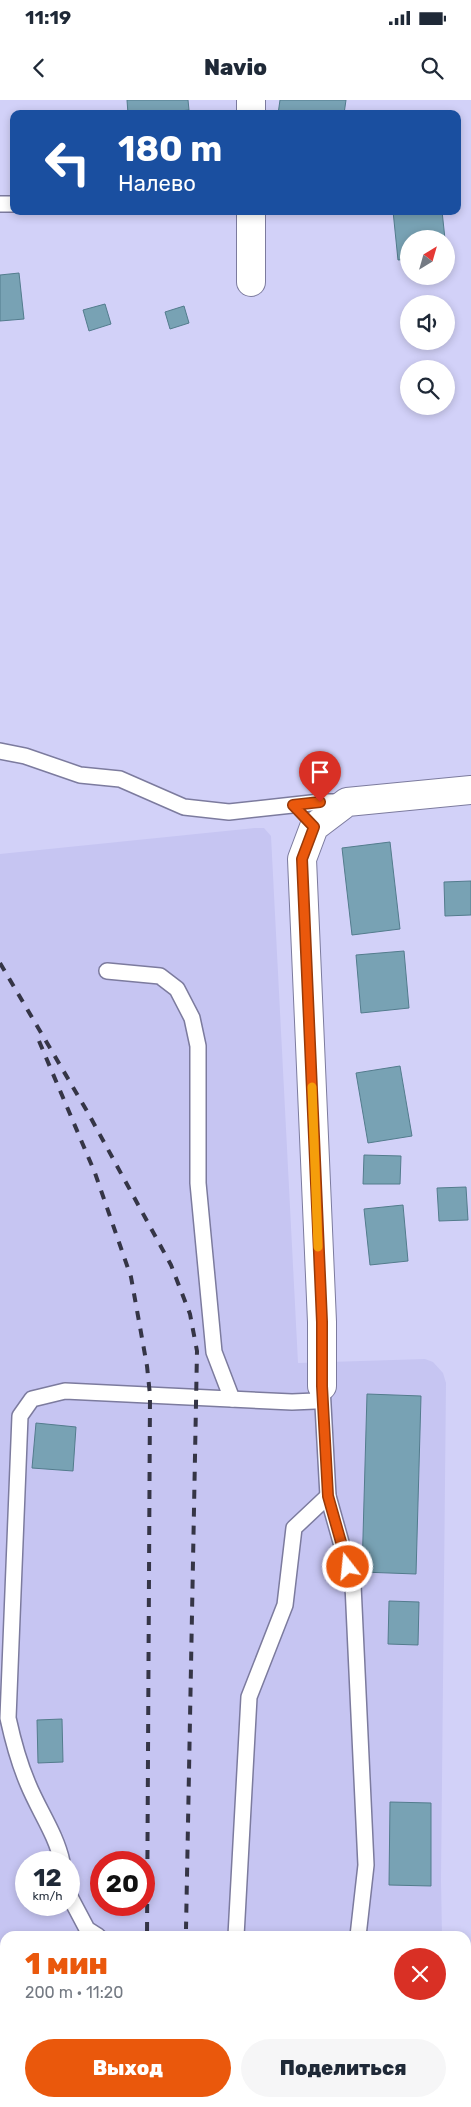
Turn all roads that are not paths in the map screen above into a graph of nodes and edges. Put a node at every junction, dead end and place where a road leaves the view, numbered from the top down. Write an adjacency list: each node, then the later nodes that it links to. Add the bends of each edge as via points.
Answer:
1 (251, 215): 2 (street)
2 (251, 282)
3 (0, 751): 6 (lane, via 80,775 120,779 184,807 229,812)
4 (471, 790): 5 (street)
5 (347, 802): 6 (lane); 7 (street)
6 (293, 805): 7 (lane)
7 (314, 827): 9 (street, via 302,859)
8 (107, 971): 10 (lane, via 160,976 177,989 192,1018 198,1046 198,1183 214,1352)
9 (322, 1386): 10 (lane, via 315,1401); 11 (lane)
10 (232, 1399): 12 (lane, via 65,1391 32,1400 20,1416 8,1718 15,1751 28,1786 54,1835)
11 (328, 1496): 15 (lane, via 294,1528 285,1605 249,1697); 16 (lane, via 353,1585 366,1865)
12 (59, 1851)
13 (80, 1916): 14 (lane)
14 (90, 1931)
15 (236, 1931)
16 (359, 1931)

